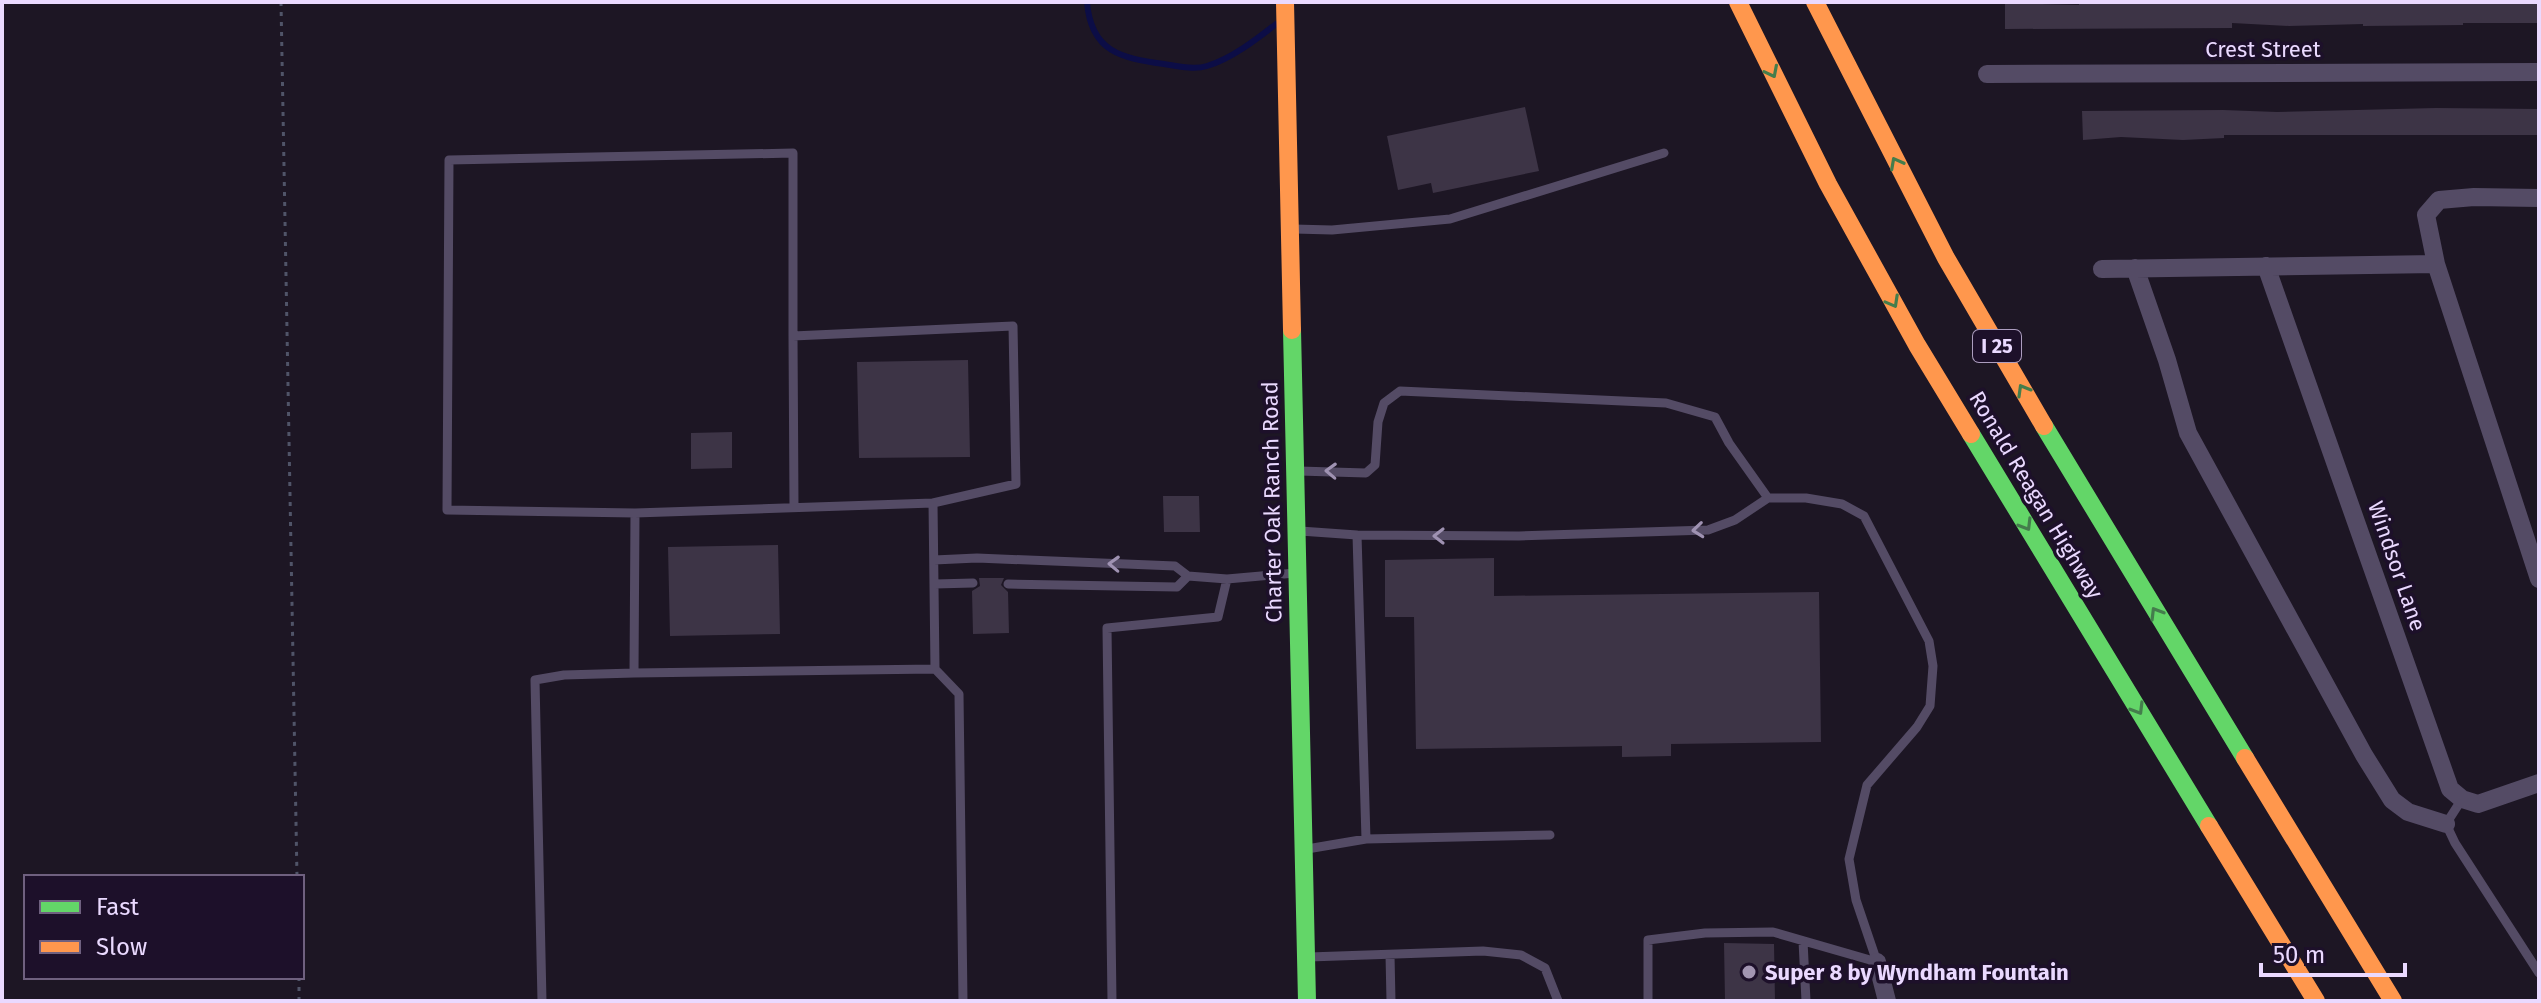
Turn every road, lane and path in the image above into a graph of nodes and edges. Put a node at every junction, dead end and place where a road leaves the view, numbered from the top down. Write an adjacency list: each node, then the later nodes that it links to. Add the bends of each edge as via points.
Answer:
1 (281, 2): 40 (path)
2 (1285, 2): 9 (main road, Charter Oak Ranch Road)
3 (1738, 2): 39 (main road, Ronald Reagan Highway, one-way to 39, via 1828,184 1917,345)
4 (1815, 2): 32 (main road, Ronald Reagan Highway / I 25, one-way to 4, via 1946,258)
5 (2539, 72): 6 (street, Crest Street)
6 (1987, 74)
7 (1664, 153): 9 (lane, via 1450,219)
8 (2539, 198): 10 (street, via 2439,200 2426,215)
9 (1291, 229): 15 (main road, Charter Oak Ranch Road)
10 (2436, 264): 11 (street); 26 (street)
11 (2266, 266): 12 (street); 34 (street, Windsor Lane, via 2450,789)
12 (2135, 268): 13 (street); 35 (street, via 2188,433 2364,755 2392,800 2408,812)
13 (2102, 269)
14 (793, 336): 17 (lane, via 1013,326 1016,484); 18 (lane); 19 (lane, via 793,153 449,160 447,510)
15 (1296, 471): 16 (lane, one-way to 15, via 1715,417 1666,403 1400,391 1384,403 1378,456 1366,473); 20 (main road, Charter Oak Ranch Road)
16 (1768, 498): 21 (lane, one-way to 21, via 1708,530); 44 (lane, via 1842,504 1864,516 1929,641 1930,706 1867,785 1849,859 1856,900)
17 (933, 503): 18 (lane); 22 (lane)
18 (794, 507): 19 (lane)
19 (635, 513): 31 (lane)
20 (1297, 530): 21 (lane); 23 (main road, Charter Oak Ranch Road)
21 (1357, 535): 37 (lane)
22 (934, 560): 24 (lane, one-way to 22, via 1175,566); 28 (lane)
23 (1298, 573): 25 (lane); 38 (main road, Charter Oak Ranch Road)
24 (1188, 576): 25 (lane); 29 (lane, via 1177,587)
25 (1227, 579): 51 (lane, via 1218,617 1107,628)
26 (2539, 579)
27 (973, 583): 28 (lane)
28 (935, 584): 30 (lane)
29 (1008, 584)
30 (935, 669): 31 (lane); 50 (lane, via 959,694)
31 (634, 673): 49 (lane, via 535,680)
32 (2197, 680): 59 (main road, Ronald Reagan Highway / I 25); 60 (main road)
33 (2539, 783): 34 (street, via 2478,804)
34 (2462, 799): 35 (lane)
35 (2446, 824): 45 (lane)
36 (1550, 835): 37 (lane)
37 (1366, 839): 38 (lane)
38 (1303, 850): 43 (main road, Charter Oak Ranch Road)
39 (2225, 854): 46 (main road); 58 (main road, Ronald Reagan Highway)
40 (297, 875)
41 (1803, 941): 44 (lane); 55 (lane, via 1773,932 1648,940); 56 (lane)
42 (1390, 955): 43 (lane); 53 (lane); 54 (lane, via 1521,955 1545,968)
43 (1306, 958): 52 (main road, Charter Oak Ranch Road)
44 (1877, 962): 57 (street)
45 (2539, 973)
46 (2279, 976)
47 (299, 979): 48 (path)
48 (299, 1001)
49 (542, 1001)
50 (963, 1001)
51 (1112, 1001)
52 (1307, 1001)
53 (1391, 1001)
54 (1558, 1001)
55 (1648, 1001)
56 (1806, 1001)
57 (1887, 1001)
58 (2316, 1001)
59 (2393, 1001)
60 (2412, 1001)

